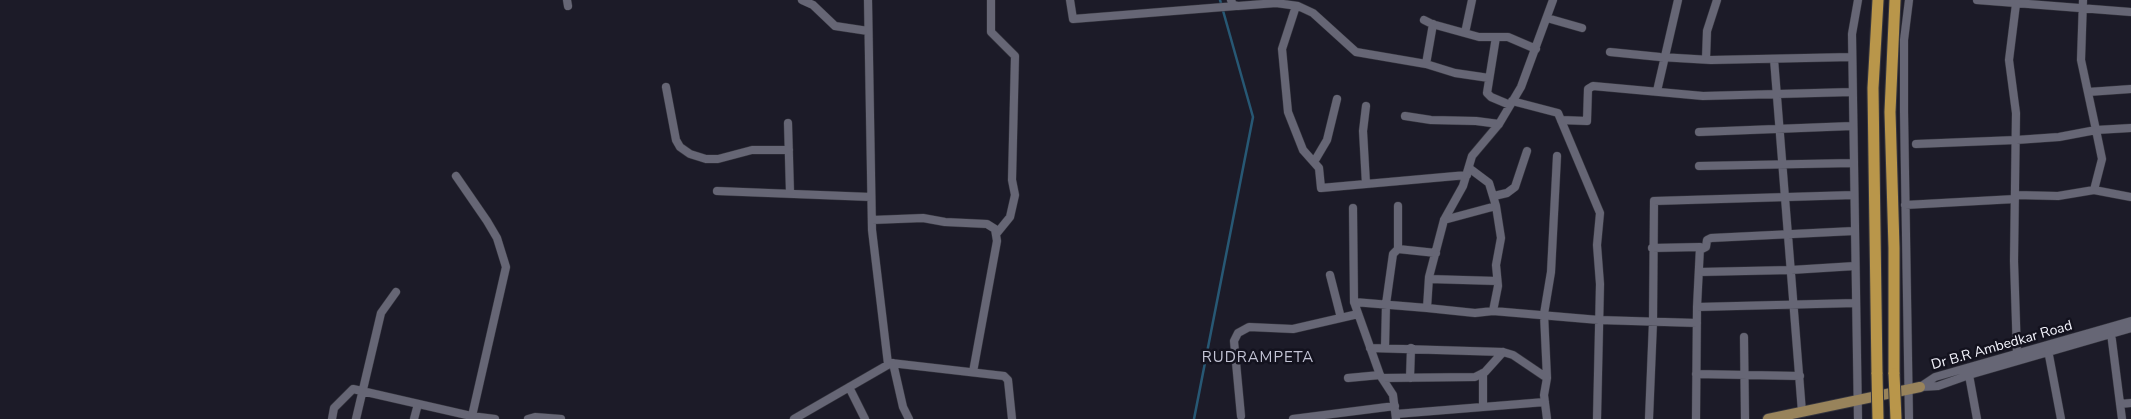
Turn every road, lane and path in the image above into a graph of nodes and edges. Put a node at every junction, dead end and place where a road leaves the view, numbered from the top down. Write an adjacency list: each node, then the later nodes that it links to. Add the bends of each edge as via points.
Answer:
1 (802, 0): 25 (street, via 813,5 835,26)
2 (868, 0): 25 (street)
3 (991, 0): 82 (street, via 991,32 1015,56 1012,180 1015,196 1010,217)
4 (1070, 0): 17 (street, via 1073,19)
5 (1231, 0): 17 (street)
6 (1472, 0): 26 (street)
7 (1553, 0): 21 (street)
8 (1678, 0): 31 (street)
9 (1717, 0): 33 (street, via 1707,31)
10 (1858, 0): 30 (street)
11 (1878, 0): 161 (highway, bridge, via 1873,88)
12 (1895, 0): 162 (highway, bridge, via 1890,112)
13 (1908, 0): 75 (street, via 1904,40)
14 (1977, 0): 16 (street)
15 (2083, 0): 19 (street)
16 (2016, 4): 19 (street); 54 (street, via 2009,60)
17 (1238, 6): 18 (street, via 1276,3)
18 (1296, 6): 34 (street, via 1312,14 1356,52); 59 (street, via 1282,49 1288,112 1302,148)
19 (2081, 10): 20 (street); 40 (street, via 2081,60)
20 (2131, 12)
21 (1547, 18): 24 (street); 28 (street)
22 (1424, 20): 23 (street)
23 (1434, 24): 26 (street); 34 (street)
24 (1582, 28)
25 (868, 31): 71 (street)
26 (1465, 33): 27 (street)
27 (1496, 36): 28 (street, via 1508,36); 35 (street)
28 (1536, 49): 43 (street)
29 (1610, 52): 31 (street)
30 (1852, 56): 32 (street); 39 (street)
31 (1664, 58): 33 (street); 38 (street)
32 (1774, 59): 33 (street); 41 (street)
33 (1706, 60)
34 (1426, 64): 35 (street, via 1454,73)
35 (1490, 78): 43 (street, via 1488,95)
36 (666, 87): 56 (street, via 676,140 690,154 718,159 752,150)
37 (2131, 90): 40 (street)
38 (1657, 91): 41 (street, via 1703,96); 46 (street, via 1592,86 1588,89 1587,121)
39 (1852, 92): 41 (street); 49 (street)
40 (2088, 92): 52 (street)
41 (1778, 95): 50 (street)
42 (1337, 99): 59 (street, via 1327,140)
43 (1511, 103): 46 (street, via 1558,112); 48 (street)
44 (1366, 106): 65 (street, via 1363,131)
45 (1405, 116): 48 (street)
46 (1561, 120): 105 (street, via 1600,213 1597,245)
47 (788, 123): 56 (street)
48 (1498, 124): 63 (street, via 1472,156)
49 (1852, 126): 50 (street); 60 (street)
50 (1780, 128): 53 (street); 61 (street)
51 (2131, 128): 52 (street)
52 (2096, 130): 54 (street); 66 (street, via 2102,159)
53 (1699, 132)
54 (2016, 140): 55 (street); 72 (street)
55 (1916, 144)
56 (789, 150): 68 (street)
57 (1528, 151): 70 (street, via 1515,187)
58 (1557, 156): 103 (street, via 1552,272)
59 (1314, 162): 65 (street, via 1320,169 1322,188)
60 (1853, 162): 61 (street); 69 (street)
61 (1783, 164): 62 (street); 74 (street)
62 (1699, 166)
63 (1468, 171): 65 (street); 70 (street, via 1489,183); 80 (street)
64 (456, 176): 141 (street, via 497,238 506,267)
65 (1366, 184)
66 (2094, 190): 72 (street, via 2058,196); 73 (street)
67 (717, 191): 68 (street)
68 (790, 193): 71 (street)
69 (1854, 195): 74 (street); 81 (street)
70 (1494, 196): 77 (street)
71 (871, 197): 79 (street)
72 (2015, 197): 75 (street); 117 (street)
73 (2131, 197)
74 (1785, 198): 83 (street); 85 (street, via 1654,201)
75 (1905, 205): 132 (street)
76 (1398, 206): 84 (street)
77 (1496, 206): 80 (street); 93 (street, via 1501,238)
78 (1353, 208): 95 (street)
79 (872, 220): 82 (street, via 907,217 980,223 992,226); 118 (street, via 872,242)
80 (1444, 220): 87 (street)
81 (1854, 231): 83 (street); 88 (street)
82 (997, 233): 119 (street)
83 (1788, 234): 86 (street, via 1711,238); 89 (street)
84 (1398, 248): 87 (street); 97 (street, via 1393,254)
85 (1652, 248): 86 (street, via 1700,247); 107 (street)
86 (1700, 250): 90 (street)
87 (1436, 252): 92 (street)
88 (1855, 266): 89 (street); 96 (street)
89 (1791, 270): 90 (street); 98 (street)
90 (1699, 272): 99 (street)
91 (1330, 275): 104 (street)
92 (1428, 279): 93 (street); 100 (street)
93 (1497, 281): 101 (street)
94 (396, 292): 131 (street, via 381,313)
95 (1354, 302): 97 (street); 102 (street)
96 (1856, 302): 98 (street); 133 (street)
97 (1386, 304): 100 (street); 113 (street)
98 (1795, 305): 99 (street); 124 (street)
99 (1697, 307): 108 (street)
100 (1427, 308): 101 (street, via 1475,313)
101 (1493, 311): 103 (street)
102 (1358, 314): 104 (street); 112 (street)
103 (1544, 315): 105 (street); 128 (street)
104 (1341, 318): 142 (street, via 1293,330 1249,327 1238,332 1234,341)
105 (1600, 320): 107 (street); 155 (street)
106 (2131, 321): 115 (street, Dr B.R Ambedkar Road)
107 (1653, 322): 108 (street); 156 (street)
108 (1697, 323): 121 (street)
109 (2131, 328): 110 (street, Dr B.R Ambedkar Road)
110 (2111, 334): 115 (street, Dr B.R Ambedkar Road); 137 (street)
111 (1744, 337): 122 (street)
112 (1370, 348): 113 (street); 125 (street)
113 (1385, 348): 114 (street)
114 (1411, 348): 116 (street); 127 (street)
115 (2048, 349): 117 (street, Dr B.R Ambedkar Road); 123 (street, Dr B.R Ambedkar Road); 165 (street)
116 (1503, 352): 120 (street); 128 (street, via 1514,355)
117 (2017, 354): 130 (street, Dr B.R Ambedkar Road, via 1935,377)
118 (890, 364): 119 (street); 129 (street); 151 (street)
119 (974, 372): 152 (street, via 1007,377)
120 (1483, 373): 127 (street, via 1471,377); 138 (street)
121 (1696, 374): 122 (street); 157 (street)
122 (1743, 375): 124 (street); 158 (street)
123 (1968, 375): 130 (street, Dr B.R Ambedkar Road, via 1938,386); 164 (street)
124 (1800, 376): 139 (street)
125 (1381, 377): 126 (street); 127 (street); 140 (street, via 1393,395)
126 (1348, 378)
127 (1410, 378)
128 (1547, 378): 134 (street)
129 (850, 387): 149 (street); 150 (street)
130 (1920, 387): 132 (main road)
131 (362, 390): 136 (street); 143 (street, via 349,392 334,408); 144 (street)
132 (1909, 390): 133 (main road); 163 (street)
133 (1858, 400): 139 (main road); 160 (street)
134 (1545, 402): 138 (street); 154 (street)
135 (2131, 403): 137 (street)
136 (418, 404): 141 (street); 145 (street)
137 (2120, 404): 166 (street)
138 (1484, 407): 140 (street)
139 (1802, 412): 159 (main road)
140 (1395, 413): 153 (street)
141 (472, 416): 146 (street)
142 (1242, 416)
143 (332, 419)
144 (356, 419)
145 (414, 419)
146 (495, 419)
147 (528, 419): 148 (street)
148 (561, 419)
149 (794, 419)
150 (865, 419)
151 (909, 419)
152 (1012, 419)
153 (1293, 419)
154 (1546, 419)
155 (1597, 419)
156 (1649, 419)
157 (1696, 419)
158 (1745, 419)
159 (1768, 419)
160 (1858, 419)
161 (1878, 419)
162 (1896, 419)
163 (1909, 419)
164 (1977, 419)
165 (2061, 419)
166 (2122, 419)

